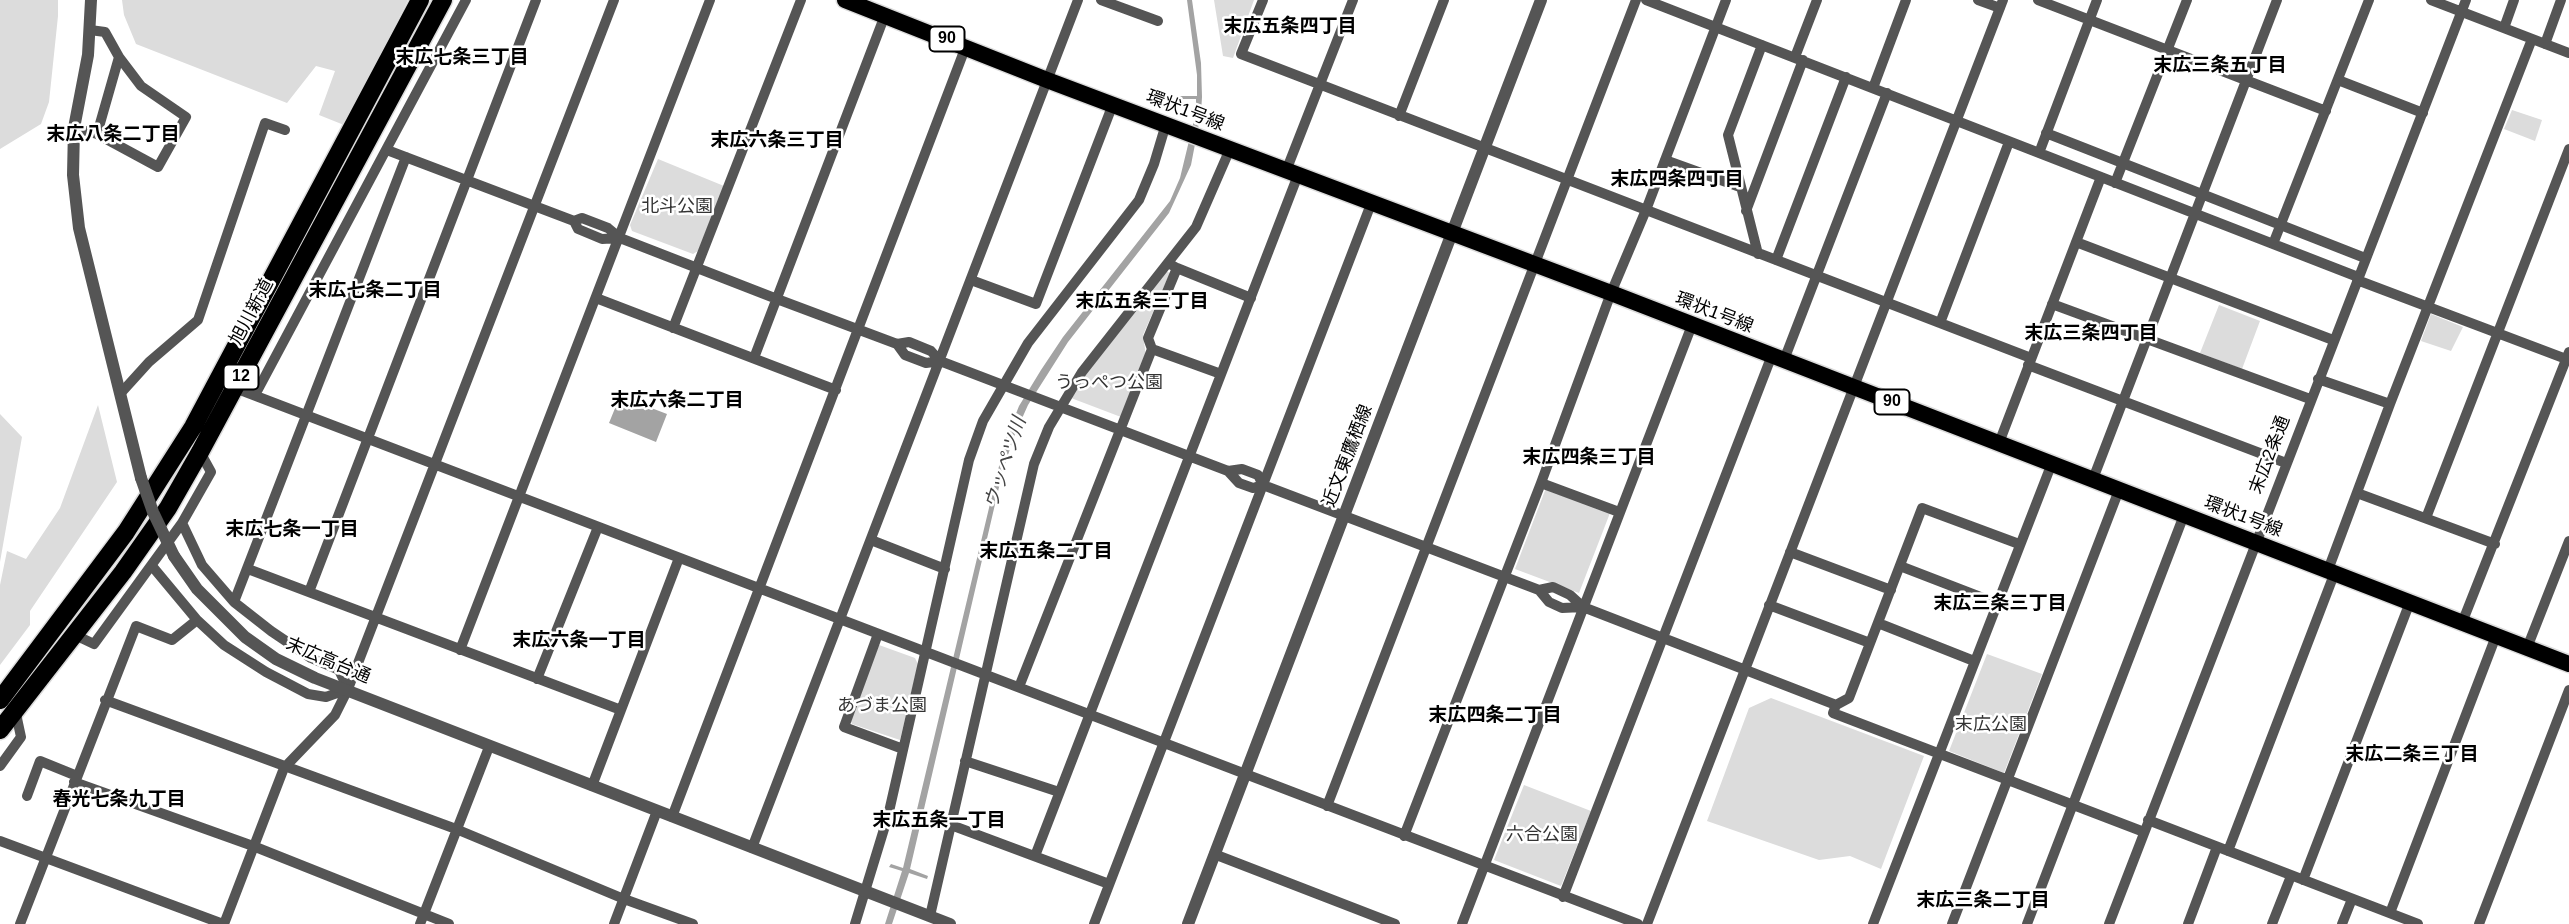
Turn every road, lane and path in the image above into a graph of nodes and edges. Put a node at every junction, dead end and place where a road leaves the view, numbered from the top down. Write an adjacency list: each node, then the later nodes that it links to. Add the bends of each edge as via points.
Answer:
1 (91, 0): 38 (street, 末広高台通)
2 (420, 0): 200 (highway, 旭川新道 / 12, via 193,427)
3 (443, 0): 126 (highway, 旭川新道 / 12)
4 (466, 0): 68 (street)
5 (536, 0): 75 (street)
6 (614, 0): 81 (street)
7 (710, 0): 87 (street)
8 (801, 0): 95 (street)
9 (845, 0): 33 (main road, 環状1号線 / 90)
10 (1101, 0): 35 (street)
11 (1263, 0): 51 (street, via 1241,54)
12 (1353, 0): 51 (street)
13 (1444, 0): 57 (street)
14 (1541, 0): 65 (street, 近文東鷹栖線)
15 (1636, 0): 76 (street)
16 (1646, 0): 36 (street)
17 (1726, 0): 36 (street)
18 (1817, 0): 46 (street)
19 (1906, 0): 52 (street)
20 (1978, 0): 31 (street)
21 (2038, 0): 34 (street)
22 (2097, 0): 34 (street)
23 (2187, 0): 43 (street)
24 (2277, 0): 49 (street)
25 (2368, 0): 50 (street)
26 (2431, 0): 32 (street)
27 (2466, 0): 32 (street, 末広2条通)
28 (2514, 0): 37 (street)
29 (2561, 0): 40 (street)
30 (1075, 1): 48 (street)
31 (2002, 4): 58 (street)
32 (2461, 12): 37 (street); 56 (street, 末広2条通)
33 (885, 15): 42 (main road, 環状1号線 / 90); 103 (street)
34 (2090, 19): 43 (street); 63 (street)
35 (1158, 21)
36 (1716, 27): 41 (street); 71 (street)
37 (2504, 28): 39 (street)
38 (90, 30): 45 (street, via 105,32); 60 (street, 末広高台通)
39 (2532, 39): 40 (street); 107 (street)
40 (2545, 44): 44 (street)
41 (1762, 45): 46 (street); 78 (street, via 1728,135)
42 (967, 46): 48 (main road, 環状1号線 / 90); 112 (street)
43 (2168, 49): 49 (street); 72 (street)
44 (2569, 53)
45 (119, 57): 62 (street); 62 (street, via 141,86 186,117 158,167)
46 (1799, 59): 47 (street); 83 (street)
47 (1846, 77): 52 (street); 92 (street)
48 (1047, 80): 54 (main road, 環状1号線 / 90); 99 (street)
49 (2246, 80): 55 (street); 79 (street)
50 (2338, 80): 55 (street); 56 (street)
51 (1320, 84): 57 (street); 73 (street)
52 (1873, 88): 53 (street)
53 (1887, 93): 58 (street); 96 (street)
54 (1113, 104): 59 (main road, 環状1号線 / 90); 104 (street)
55 (2326, 111): 85 (street)
56 (2423, 113): 91 (street, 末広2条通)
57 (1399, 116): 65 (street)
58 (1957, 120): 64 (street); 105 (street)
59 (1171, 127): 66 (main road, 環状1号線 / 90); 108 (street, via 1139,200)
60 (74, 128): 62 (street); 128 (street, 末広高台通, via 79,228)
61 (285, 130): 128 (street, via 265,123 198,320)
62 (97, 134)
63 (2046, 134): 69 (street); 72 (street)
64 (2010, 142): 69 (street); 109 (street)
65 (1485, 148): 76 (street); 86 (street, 近文東鷹栖線)
66 (1230, 149): 73 (main road, 環状1号線 / 90); 94 (street, via 1196,227)
67 (2569, 149): 113 (street)
68 (387, 150): 70 (street); 129 (street)
69 (2039, 153): 74 (street)
70 (406, 157): 75 (street); 134 (street)
71 (1665, 160): 78 (street); 82 (street)
72 (2123, 164): 77 (street); 79 (street)
73 (1292, 173): 80 (main road, 環状1号線 / 90); 102 (street)
74 (2101, 177): 77 (street); 88 (street)
75 (467, 180): 81 (street); 136 (street)
76 (1568, 181): 82 (street); 93 (street)
77 (2115, 183): 84 (street)
78 (1740, 187): 83 (street)
79 (2204, 195): 84 (street); 85 (street)
80 (1371, 204): 86 (main road, 環状1号線 / 90); 145 (street)
81 (536, 205): 87 (street, via 602,239); 142 (street)
82 (1646, 210): 90 (street); 100 (street)
83 (1746, 211): 90 (street)
84 (2196, 214): 89 (street); 97 (street)
85 (2281, 224): 89 (street); 91 (street)
86 (1451, 234): 93 (main road, 環状1号線 / 90); 150 (street, 近文東鷹栖線)
87 (620, 238): 95 (street); 101 (street)
88 (2076, 242): 97 (street); 106 (street)
89 (2273, 244): 98 (street)
90 (1758, 254): 92 (street)
91 (2365, 258): 98 (street, 末広2条通)
92 (1776, 260): 96 (street)
93 (1536, 265): 100 (main road, 環状1号線 / 90); 160 (street)
94 (1173, 266): 102 (street); 116 (street, via 1148,338); 132 (street)
95 (696, 268): 103 (street); 111 (street)
96 (1817, 277): 105 (street); 119 (street)
97 (2172, 278): 114 (street); 115 (street)
98 (2358, 278): 107 (street); 115 (street, 末広2条通)
99 (971, 280): 104 (street); 120 (street)
100 (1611, 293): 110 (main road, 環状1号線 / 90); 144 (street)
101 (596, 298): 111 (street); 148 (street)
102 (1251, 298): 122 (street)
103 (777, 299): 112 (street); 118 (street)
104 (1036, 304): 108 (street)
105 (1886, 304): 109 (street); 125 (street)
106 (2052, 304): 114 (street); 121 (street)
107 (2428, 307): 113 (street); 133 (street)
108 (1051, 310): 124 (street)
109 (1940, 323): 121 (street)
110 (1692, 325): 119 (main road, 環状1号線 / 90); 149 (street)
111 (674, 328): 118 (street)
112 (859, 330): 120 (street, via 897,344 909,342 931,351); 127 (street)
113 (2498, 334): 117 (street); 152 (street)
114 (2146, 340): 130 (street); 131 (street)
115 (2333, 340): 123 (street, 末広2条通)
116 (1152, 349): 122 (street); 135 (street)
117 (2568, 357): 159 (street)
118 (754, 358): 127 (street)
119 (1778, 358): 125 (main road, 環状1号線 / 90); 186 (street)
120 (940, 361): 124 (street); 155 (street)
121 (2030, 361): 131 (street); 137 (street)
122 (1221, 374): 139 (street)
123 (2318, 379): 130 (street, 末広2条通); 133 (street)
124 (1007, 386): 132 (street); 166 (street, via 983,421 969,460)
125 (1853, 387): 137 (main road, 環状1号線 / 90); 161 (street)
126 (235, 388): 129 (street); 138 (highway, 旭川新道 / 12)
127 (836, 390): 170 (street)
128 (120, 394): 197 (street, 末広高台通, bridge, via 153,512 173,556 197,589 245,637 276,659)
129 (255, 395): 134 (street)
130 (2310, 399): 141 (street, 末広2条通)
131 (2123, 401): 141 (street); 143 (street)
132 (1057, 404): 135 (street); 194 (street, via 1034,464)
133 (2390, 404): 147 (street)
134 (306, 415): 136 (street); 165 (street)
135 (1120, 429): 139 (street); 196 (street)
136 (368, 439): 142 (street); 172 (street)
137 (1999, 443): 140 (main road, 環状1号線 / 90)
138 (200, 453): 153 (street, via 211,472); 183 (highway, 旭川新道 / 12, via 138,551)
139 (1189, 456): 145 (street, via 1228,471 1242,469 1258,475); 203 (street)
140 (2052, 463): 143 (main road, 環状1号線 / 90); 157 (street)
141 (2286, 463): 158 (street, 末広2条通)
142 (435, 465): 148 (street); 178 (street)
143 (2094, 479): 146 (main road, 環状1号線 / 90)
144 (1541, 483): 149 (street); 169 (street)
145 (1263, 485): 150 (street); 205 (street)
146 (2119, 490): 151 (main road, 環状1号線 / 90); 214 (street)
147 (2357, 493): 152 (street); 167 (street)
148 (519, 497): 154 (street); 189 (street)
149 (1619, 512): 177 (street)
150 (1344, 514): 160 (street); 212 (street, 近文東鷹栖線)
151 (2184, 515): 158 (main road, 環状1号線 / 90); 218 (street)
152 (2426, 518): 159 (street)
153 (182, 523): 163 (street); 173 (street, via 202,565)
154 (598, 527): 162 (street); 195 (street)
155 (871, 540): 166 (street); 180 (street)
156 (2569, 541): 168 (street)
157 (2019, 544): 164 (street, via 1922,508); 175 (street)
158 (2255, 544): 167 (main road, 環状1号線 / 90); 222 (street, 末広2条通)
159 (2495, 544): 181 (street)
160 (1427, 547): 169 (street); 219 (street)
161 (1790, 552): 171 (street); 176 (street)
162 (679, 558): 170 (street); 202 (street)
163 (152, 566): 179 (street); 183 (street, via 94,643)
164 (1900, 566): 171 (street); 175 (street)
165 (248, 569): 172 (street); 173 (street)
166 (945, 569): 190 (street)
167 (2331, 571): 174 (main road, 環状1号線 / 90); 230 (street)
168 (2563, 572): 188 (street)
169 (1504, 577): 177 (street, via 1539,590 1562,608); 226 (street)
170 (760, 589): 180 (street); 221 (street)
171 (1891, 590): 182 (street)
172 (309, 592): 178 (street)
173 (234, 602): 197 (street, via 311,658 339,670)
174 (2410, 602): 181 (main road, 環状1号線 / 90); 236 (street)
175 (1996, 603): 191 (street)
176 (1769, 605): 187 (street); 193 (street)
177 (1583, 607): 186 (street); 234 (street)
178 (376, 618): 189 (street); 197 (street)
179 (197, 620): 197 (street, via 224,645 297,689 327,696); 199 (street, via 172,640 136,625)
180 (841, 620): 184 (street); 229 (street)
181 (2462, 622): 185 (main road, 環状1号線 / 90)
182 (1878, 623): 187 (street); 191 (street)
183 (73, 634): 200 (highway, 旭川新道 / 12)
184 (878, 634): 190 (street); 207 (street, via 844,727)
185 (2496, 636): 188 (main road, 環状1号線 / 90); 242 (street)
186 (1663, 637): 193 (street); 239 (street)
187 (1870, 643): 201 (street, via 1849,698)
188 (2527, 648): 192 (main road, 環状1号線 / 90)
189 (460, 650): 195 (street)
190 (931, 654): 194 (street); 207 (street)
191 (1975, 661): 208 (street)
192 (2569, 664)
193 (1745, 669): 201 (street); 257 (street)
194 (980, 673): 196 (street); 209 (street)
195 (537, 679): 202 (street)
196 (1019, 687): 203 (street)
197 (348, 689): 206 (street, 末広高台通); 211 (street, via 335,715)
198 (2569, 690): 266 (street)
199 (105, 700): 211 (street); 213 (street)
200 (8, 705): 204 (highway, 旭川新道 / 12); 210 (street, via 21,737)
201 (1836, 705): 208 (street, via 1833,713)
202 (621, 710): 215 (street)
203 (1089, 714): 205 (street); 216 (street)
204 (0, 730)
205 (1164, 744): 212 (street); 237 (street)
206 (489, 747): 215 (street, 末広高台通); 224 (street)
207 (904, 750): 238 (street)
208 (1938, 753): 214 (street); 258 (street)
209 (965, 761): 216 (street); 223 (street)
210 (0, 766)
211 (284, 768): 224 (street); 228 (street)
212 (1244, 775): 219 (street); 231 (street, 近文東鷹栖線)
213 (75, 779): 217 (street, via 40,761); 228 (street); 233 (street)
214 (2008, 779): 218 (street); 259 (street)
215 (593, 786): 220 (street, 末広高台通)
216 (1059, 792): 232 (street)
217 (27, 796)
218 (2073, 803): 225 (street); 260 (street)
219 (1327, 806): 226 (street)
220 (657, 811): 221 (street, 末広高台通); 240 (street)
221 (672, 817): 229 (street, 末広高台通)
222 (2148, 820): 225 (street, 末広2条通); 230 (street)
223 (951, 825): 232 (street); 243 (street)
224 (456, 830): 240 (street); 244 (street)
225 (2144, 832): 261 (street, 末広2条通)
226 (1404, 836): 234 (street)
227 (0, 841): 233 (street)
228 (253, 846): 244 (street); 246 (street)
229 (752, 848): 238 (street, 末広高台通)
230 (2222, 849): 235 (street); 262 (street)
231 (1214, 854): 253 (street, 近文東鷹栖線); 254 (street)
232 (1035, 856): 237 (street)
233 (45, 860): 245 (street); 246 (street)
234 (1484, 867): 239 (street); 255 (street)
235 (2291, 876): 236 (street); 263 (street)
236 (2303, 880): 241 (street)
237 (1109, 884): 252 (street)
238 (866, 891): 243 (street, 末広高台通); 250 (street)
239 (1563, 897): 256 (street)
240 (624, 899): 248 (street); 249 (street)
241 (2352, 899): 242 (street); 264 (street)
242 (2390, 913): 265 (street)
243 (930, 916): 251 (street)
244 (422, 919): 247 (street)
245 (20, 924)
246 (223, 924)
247 (449, 924)
248 (614, 924)
249 (693, 924)
250 (855, 924)
251 (950, 924)
252 (1094, 924)
253 (1188, 924)
254 (1395, 924)
255 (1462, 924)
256 (1638, 924)
257 (1647, 924)
258 (1873, 924)
259 (1952, 924)
260 (2027, 924)
261 (2109, 924)
262 (2188, 924)
263 (2272, 924)
264 (2343, 924)
265 (2415, 924)
266 (2479, 924)

